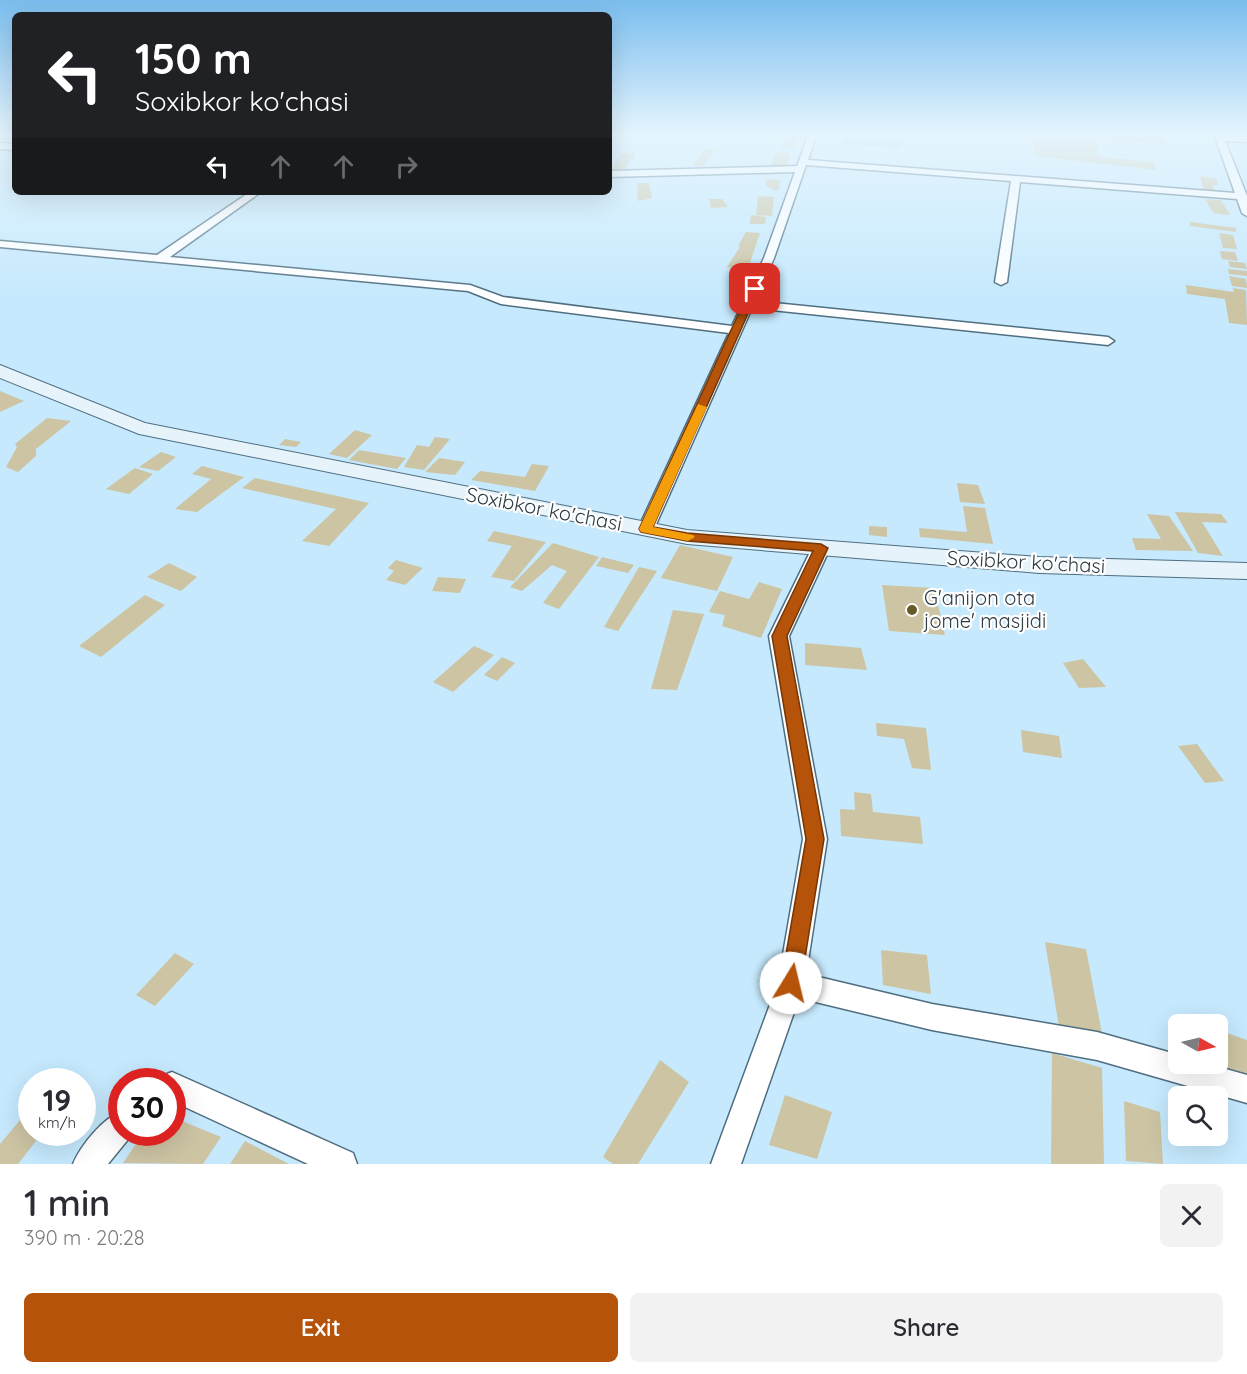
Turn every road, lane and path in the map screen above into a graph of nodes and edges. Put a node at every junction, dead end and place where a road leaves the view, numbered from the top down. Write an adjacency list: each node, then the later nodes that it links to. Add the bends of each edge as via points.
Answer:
1 (793, 188): 10 (street)
2 (1015, 188): 9 (street)
3 (1192, 188): 4 (street)
4 (1243, 191): 6 (street)
5 (252, 195): 8 (street)
6 (1247, 213)
7 (0, 244): 8 (street)
8 (159, 259): 11 (street, via 470,288 501,300)
9 (1001, 282)
10 (748, 304): 11 (street); 12 (street)
11 (736, 330): 14 (street)
12 (1108, 341)
13 (0, 371): 14 (main road, Soxibkor ko'chasi, via 139,428)
14 (646, 529): 15 (main road, Soxibkor ko'chasi, via 687,537)
15 (821, 548): 16 (main road, Soxibkor ko'chasi, via 1039,566); 17 (street, via 779,636 815,839)
16 (1247, 571)
17 (791, 983): 18 (street, via 932,1017 1097,1046); 23 (street)
18 (1247, 1089)
19 (186, 1092): 22 (street)
20 (108, 1142): 21 (street)
21 (88, 1164)
22 (342, 1164)
23 (726, 1164)

